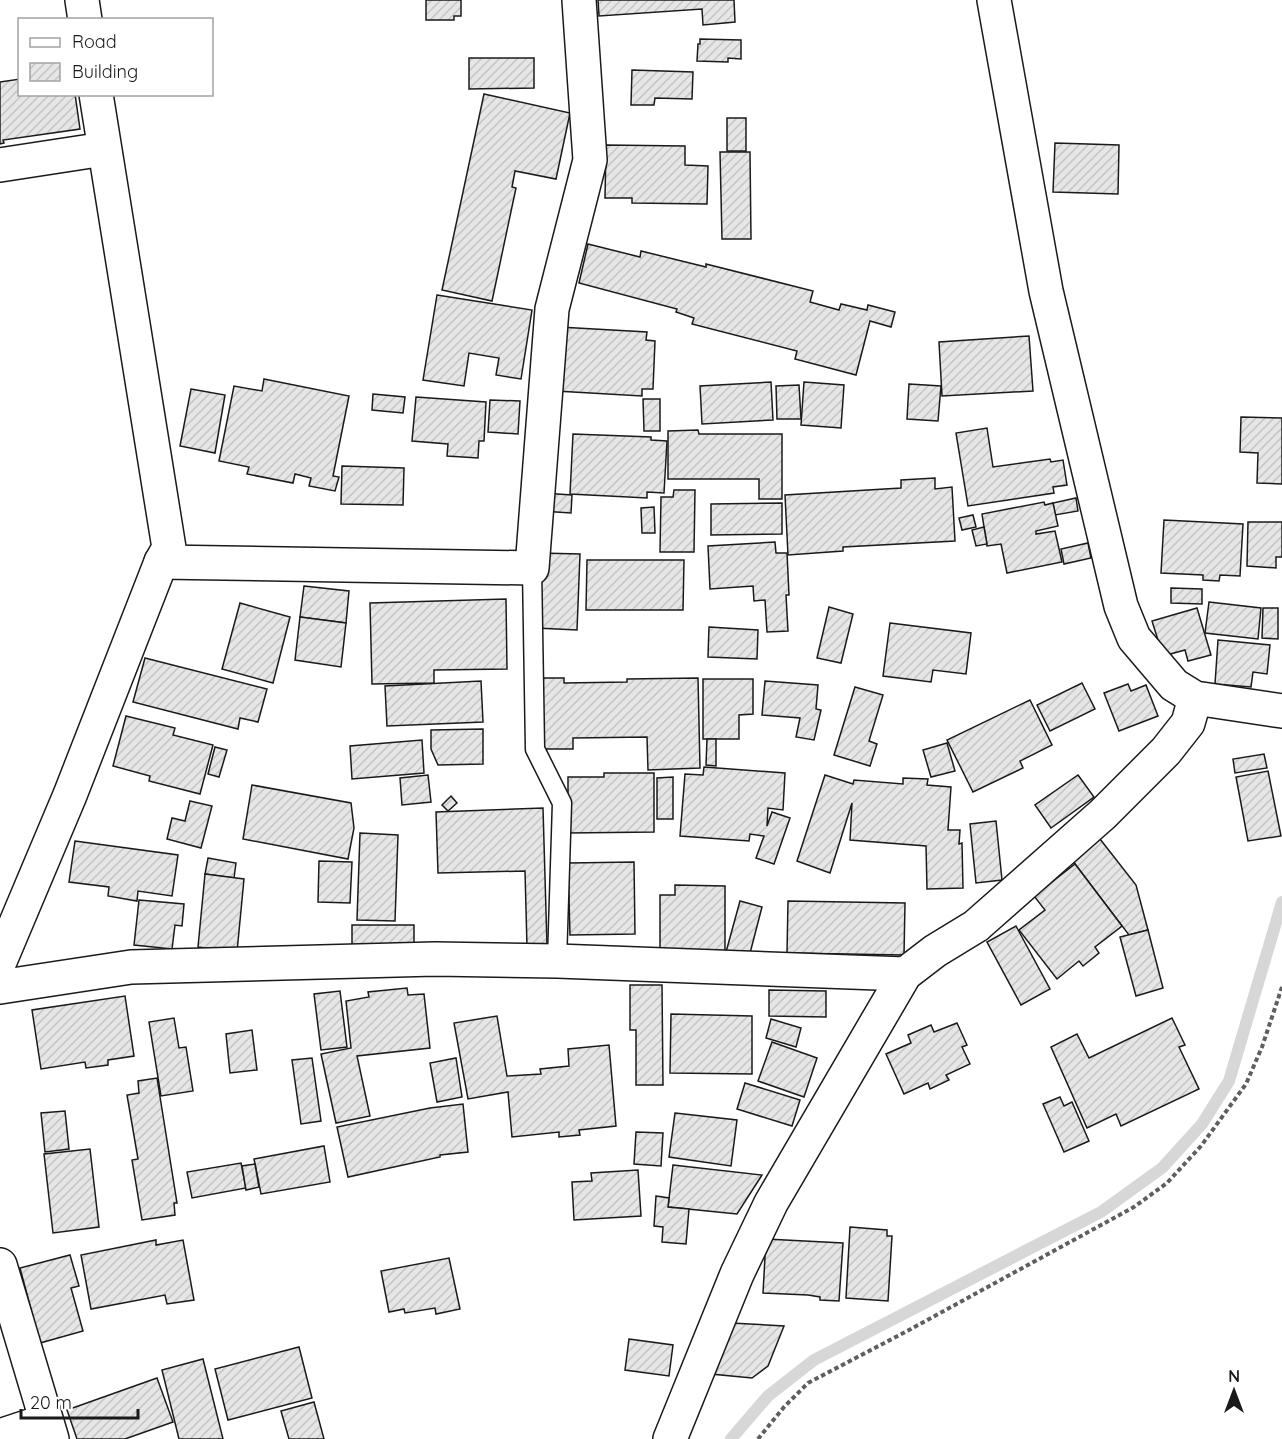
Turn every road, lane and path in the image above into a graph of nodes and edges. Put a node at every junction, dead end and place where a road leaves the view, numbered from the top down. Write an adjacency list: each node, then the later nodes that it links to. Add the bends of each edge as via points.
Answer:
1 (82, 0): 4 (street)
2 (579, 0): 9 (street, via 590,160 552,309)
3 (994, 0): 10 (street, via 1046,291 1121,606 1134,638 1151,661 1174,685)
4 (85, 18)
5 (96, 96): 6 (street)
6 (104, 149): 7 (street); 8 (street, via 169,548)
7 (0, 165)
8 (161, 562): 9 (street); 13 (street)
9 (532, 568): 12 (lane, via 535,750 562,803)
10 (1195, 698): 11 (street); 14 (street, via 1188,723 1166,751 1103,814 976,926)
11 (1282, 711)
12 (557, 961): 14 (street); 15 (street, via 435,959 131,967)
13 (0, 962)
14 (905, 974): 20 (street, via 771,1203 737,1274)
15 (0, 987)
16 (1282, 987): 21 (path, via 1246,1084 1201,1146 1167,1183 1124,1213 808,1383)
17 (0, 1264): 18 (street)
18 (48, 1430): 19 (street)
19 (0, 1436)
20 (670, 1439)
21 (758, 1439)

